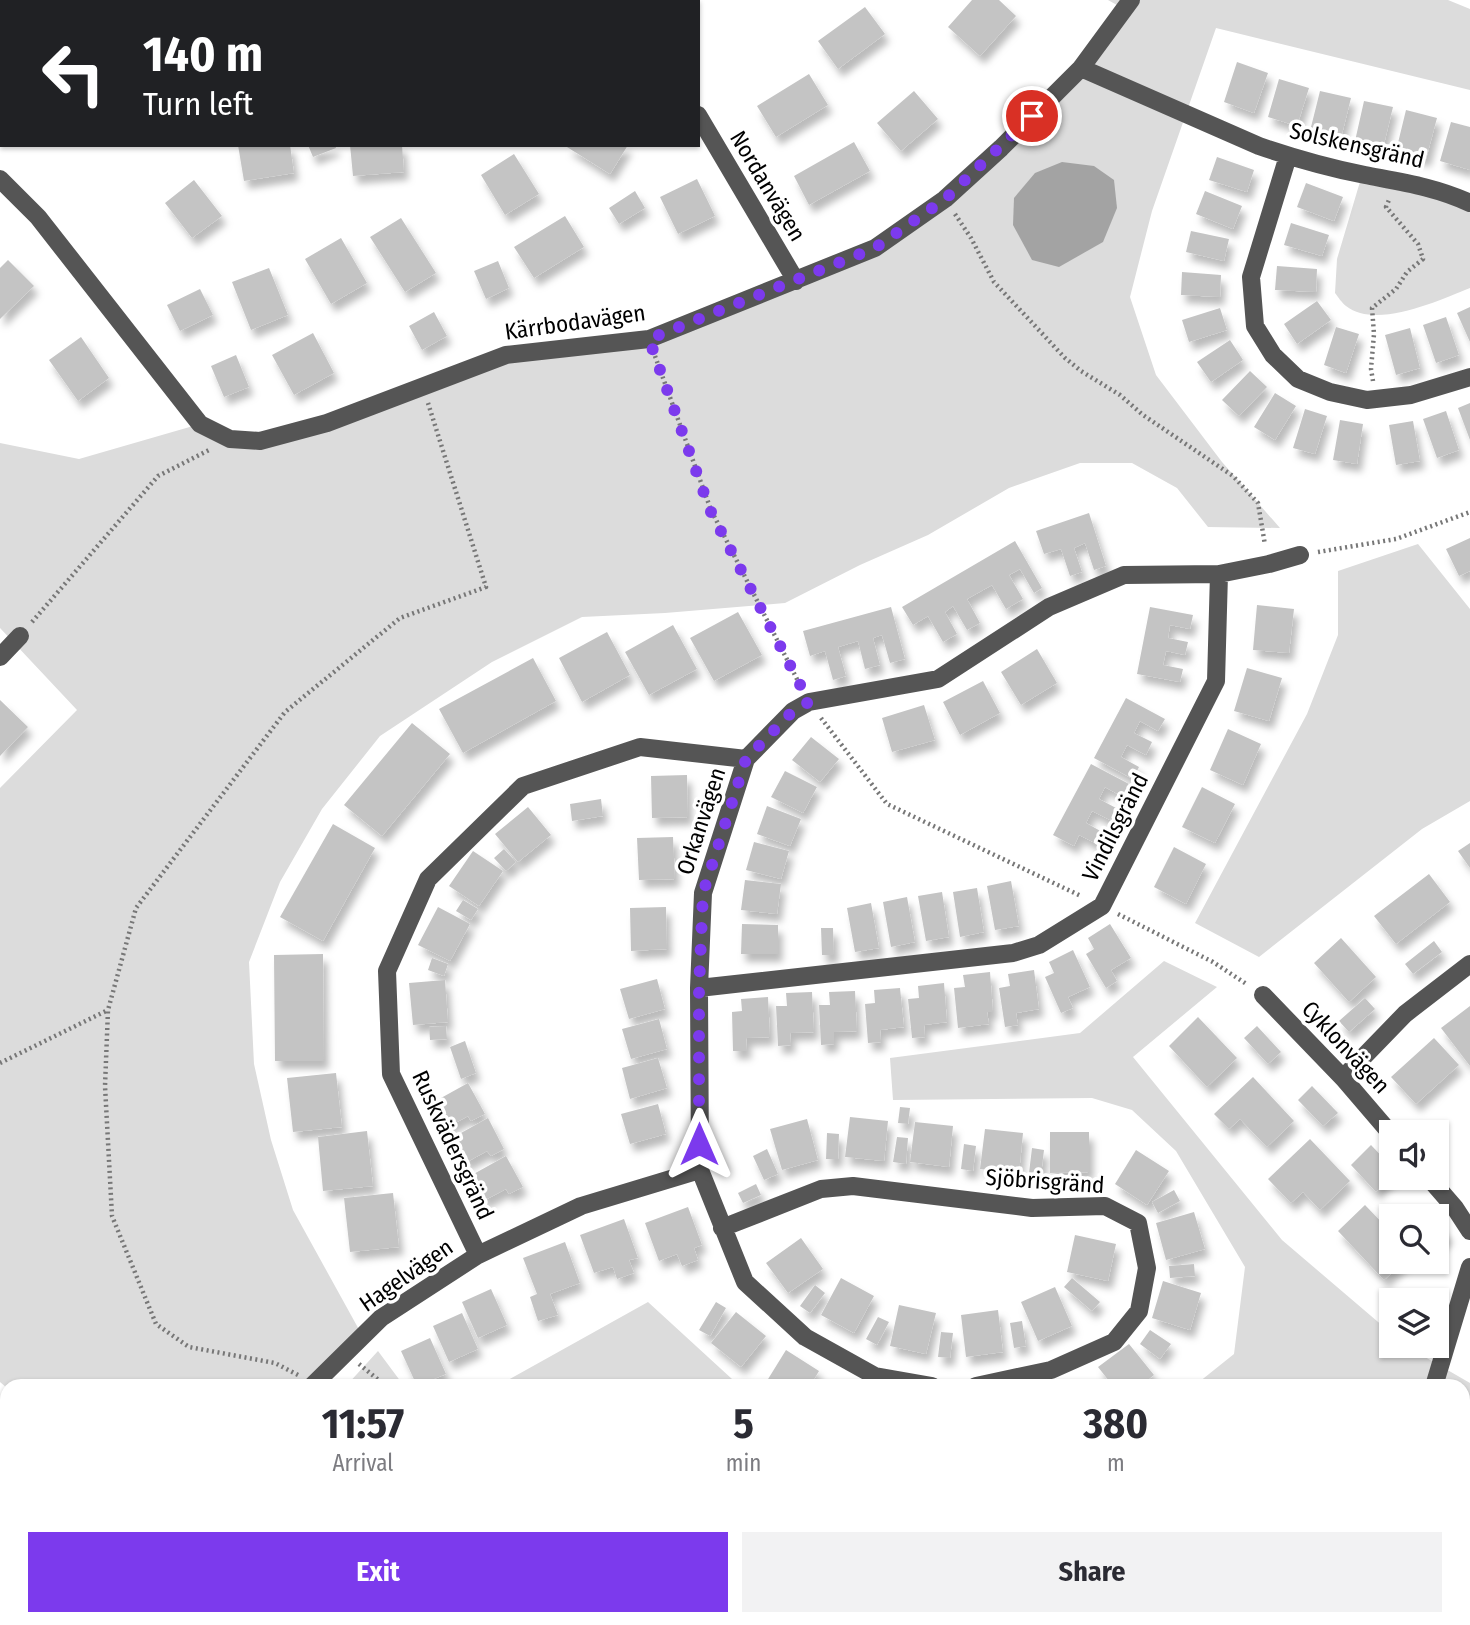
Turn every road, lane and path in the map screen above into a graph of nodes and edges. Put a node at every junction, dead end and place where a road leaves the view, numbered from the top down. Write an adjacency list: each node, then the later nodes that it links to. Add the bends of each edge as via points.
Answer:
1 (1131, 0): 2 (street, Kärrbodavägen)
2 (1080, 68): 4 (street, Solskensgränd); 7 (street, Kärrbodavägen)
3 (700, 118): 9 (street, Nordanvägen)
4 (1288, 156): 6 (street, Solskensgränd); 13 (street, via 1251,277 1255,326 1273,355 1298,379 1330,392)
5 (0, 179): 14 (street, Kärrbodavägen, via 38,217 200,424)
6 (1402, 182): 8 (street, Solskensgränd); 13 (path, via 1386,207 1418,244 1423,259 1371,308 1371,369)
7 (945, 199): 9 (street, Kärrbodavägen, via 875,248); 17 (path, via 994,282 1065,358 1233,476 1258,503)
8 (1470, 203)
9 (796, 281): 10 (street, Kärrbodavägen)
10 (649, 339): 12 (street, Kärrbodavägen, via 506,355); 21 (path, via 710,510)
11 (1470, 377): 13 (street, via 1410,395)
12 (423, 386): 14 (street, Kärrbodavägen, via 260,441); 27 (path, via 486,587 400,618 285,712 136,908)
13 (1377, 399)
14 (230, 439): 19 (path, via 158,476)
15 (1470, 512): 16 (path, via 1396,539)
16 (1300, 555): 17 (street, Orkanvägen)
17 (1269, 564): 18 (street, Orkanvägen)
18 (1219, 574): 21 (street, Orkanvägen, via 1124,575 1049,607 938,679); 23 (street, Vindilsgränd, via 1216,681)
19 (20, 636): 20 (street)
20 (0, 657)
21 (809, 702): 22 (street, Orkanvägen, via 793,711); 23 (path, via 887,804)
22 (746, 759): 25 (street, Orkanvägen, via 703,893); 35 (street, Ruskvädersgränd, via 640,747 523,786 428,878 387,971 391,1074)
23 (1102, 906): 25 (street, Vindilsgränd, via 1039,945 1013,953); 26 (path, via 1213,962)
24 (1470, 964): 29 (street, via 1405,1014)
25 (699, 988): 31 (street, Orkanvägen)
26 (1263, 995): 29 (street, Cyklonvägen)
27 (108, 1010): 28 (path); 38 (path, via 105,1086 112,1216 156,1324 189,1347 275,1363)
28 (0, 1063)
29 (1343, 1077): 30 (street, Cyklonvägen)
30 (1380, 1120)
31 (700, 1170): 33 (street); 35 (street, Hagelvägen, via 581,1206)
32 (1439, 1190): 34 (street)
33 (722, 1228): 41 (street, via 745,1282 805,1337 875,1377); 42 (street, Sjöbrisgränd, via 821,1189 853,1186 1032,1208 1105,1206 1138,1223 1147,1268 1139,1311 1114,1342 1051,1370)
34 (1470, 1231)
35 (478, 1255): 37 (street, Hagelvägen, via 382,1318)
36 (1470, 1267): 43 (street)
37 (345, 1353): 39 (street, Hagelvägen); 40 (path)
38 (303, 1379)
39 (320, 1379)
40 (377, 1379)
41 (888, 1379)
42 (1009, 1379)
43 (1436, 1379)

